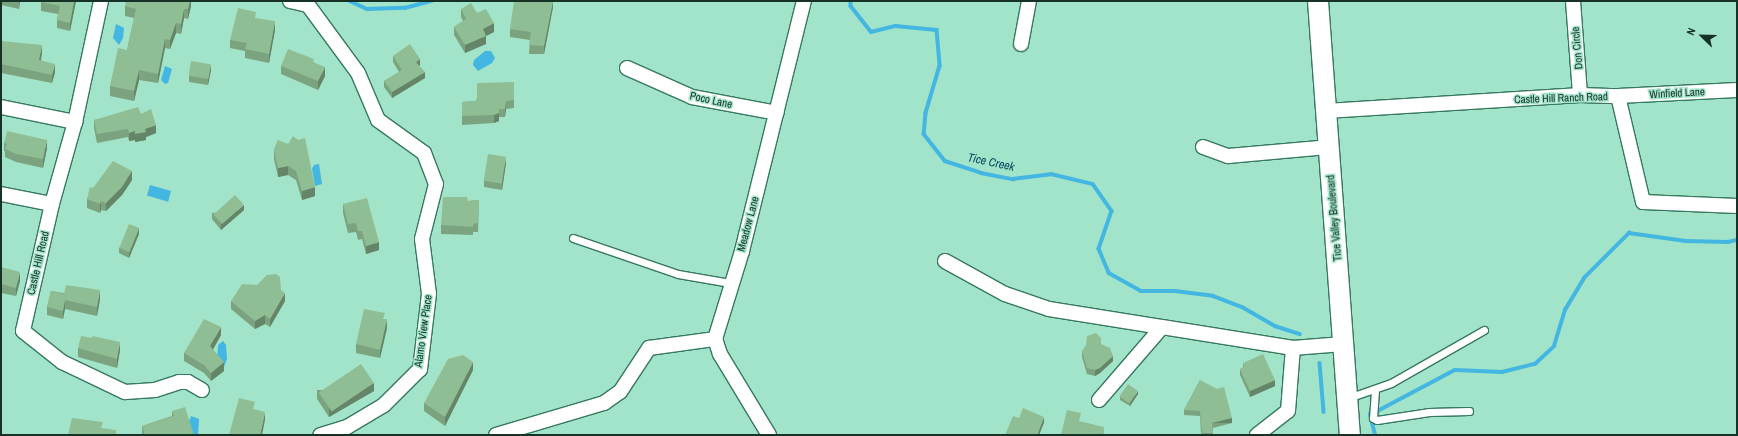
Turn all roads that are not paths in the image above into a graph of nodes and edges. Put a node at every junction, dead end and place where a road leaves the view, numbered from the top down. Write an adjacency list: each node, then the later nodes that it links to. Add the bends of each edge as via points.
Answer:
1 (101, 1): 15 (street, Castle Hill Road)
2 (290, 1): 34 (street, Alamo View Place, via 308,5 358,73 378,120 424,153 436,184 422,239 429,294 420,370 384,405 347,426)
3 (804, 1): 14 (street, Meadow Lane)
4 (1028, 1): 7 (street)
5 (1318, 1): 13 (street, Tice Valley Boulevard)
6 (1573, 1): 10 (street, Don Circle)
7 (1021, 44)
8 (626, 68): 14 (street, Poco Lane, via 692,97)
9 (1737, 90): 11 (street, Winfield Lane)
10 (1580, 95): 11 (street, Castle Hill Ranch Road); 13 (street, Castle Hill Ranch Road)
11 (1618, 96): 20 (street, Castle Hill Ranch Road, via 1643,202)
12 (1, 107): 15 (street)
13 (1326, 111): 17 (street, Tice Valley Boulevard)
14 (777, 113): 23 (street, Meadow Lane, via 742,251)
15 (76, 122): 19 (street, Castle Hill Road)
16 (1203, 147): 17 (street, via 1228,156)
17 (1328, 147): 27 (street, Tice Valley Boulevard)
18 (1, 194): 19 (street)
19 (52, 204): 29 (street, Castle Hill Road, via 22,331 62,362 125,392 155,390 179,382)
20 (1737, 206)
21 (573, 238): 23 (lane, via 678,274)
22 (945, 261): 24 (street, via 1005,294 1043,307 1076,315)
23 (730, 283): 26 (street, Meadow Lane)
24 (1162, 327): 28 (street); 32 (street)
25 (1484, 330): 30 (lane)
26 (715, 339): 35 (street, via 649,348 620,392 604,403); 36 (street, via 720,354)
27 (1343, 344): 28 (street); 31 (street, Tice Valley Boulevard)
28 (1292, 348): 37 (street, via 1288,411)
29 (202, 390)
30 (1375, 390): 31 (lane); 33 (lane, via 1373,418 1377,420 1429,412)
31 (1348, 398): 38 (street, Tice Valley Boulevard)
32 (1099, 400)
33 (1469, 411)
34 (320, 435)
35 (496, 435)
36 (769, 435)
37 (1257, 435)
38 (1350, 435)

